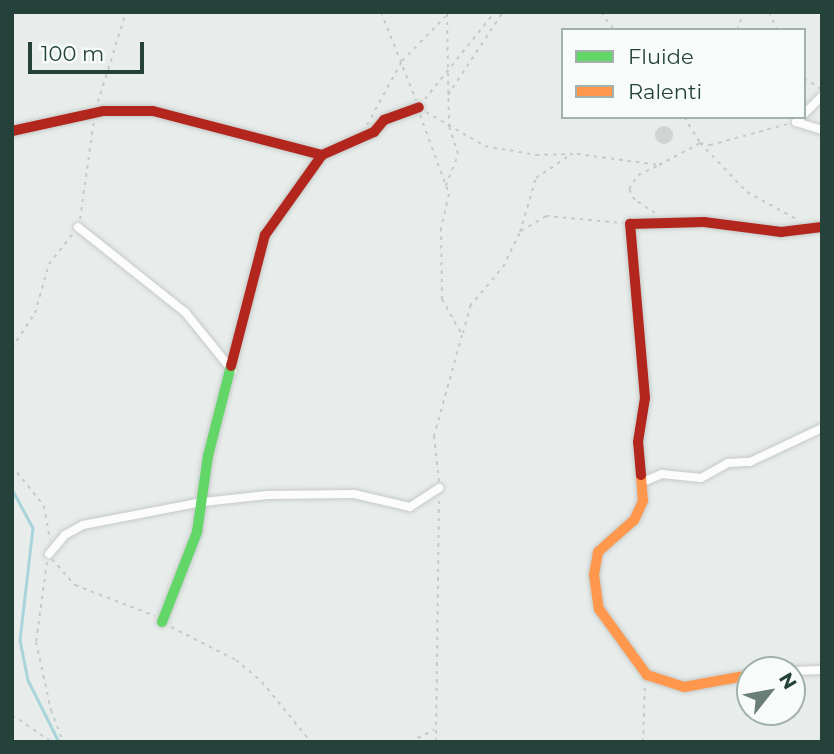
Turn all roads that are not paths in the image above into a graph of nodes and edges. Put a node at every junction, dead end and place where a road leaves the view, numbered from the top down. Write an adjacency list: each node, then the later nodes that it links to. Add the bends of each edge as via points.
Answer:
1 (822, 96): 3 (street)
2 (419, 107): 7 (street, via 384,120 357,141)
3 (806, 112)
4 (802, 119): 5 (street)
5 (822, 130)
6 (12, 131): 7 (street, via 95,115 160,111 198,126 224,128)
7 (322, 155): 10 (street, via 267,228)
8 (78, 227): 10 (street, via 186,312)
9 (820, 227): 12 (street, via 781,232 668,221 631,224 645,398 638,442)
10 (232, 370): 14 (street, via 206,467)
11 (822, 428): 12 (street, via 750,462 728,463 701,478 662,474)
12 (643, 482): 17 (street, via 640,509 628,526 603,544 594,575 602,618 647,675 684,687)
13 (439, 488): 14 (street, via 408,507 354,494 268,495)
14 (203, 502): 15 (street, via 83,525 65,535); 16 (street, via 197,532)
15 (49, 554)
16 (162, 622)
17 (736, 678)

